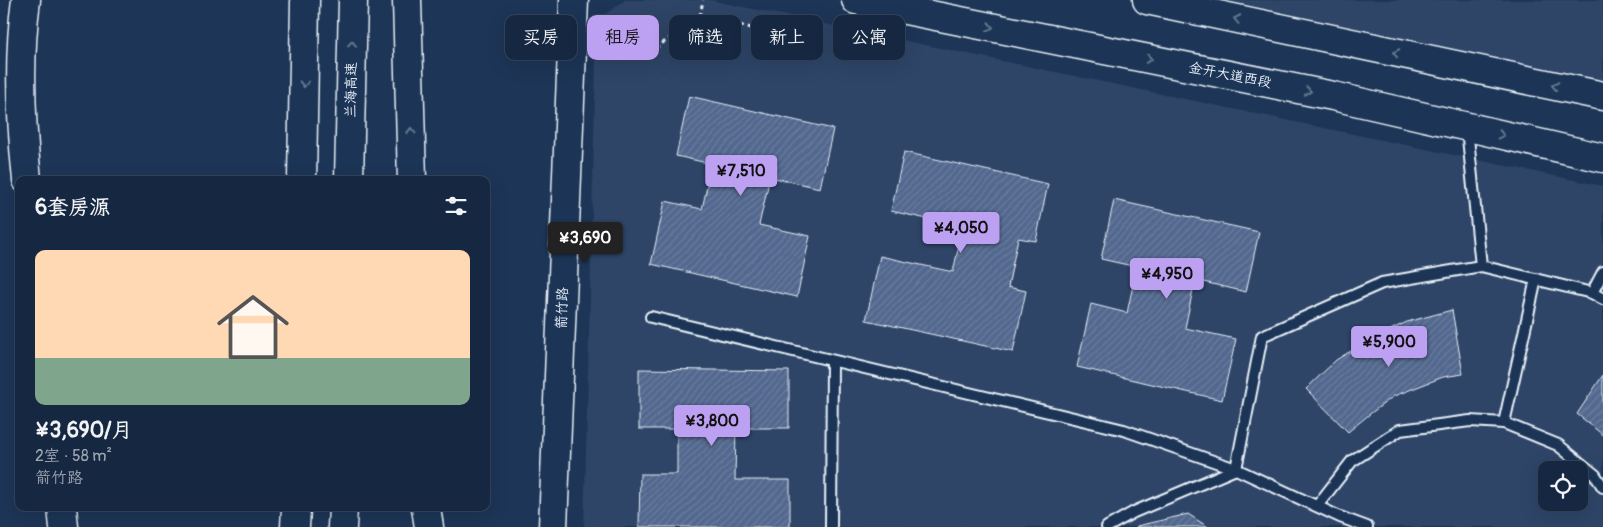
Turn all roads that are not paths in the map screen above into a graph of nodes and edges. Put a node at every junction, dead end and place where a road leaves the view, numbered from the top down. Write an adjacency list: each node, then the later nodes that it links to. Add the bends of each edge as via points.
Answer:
1 (26, 0): 11 (main road, via 22,28 23,140)
2 (305, 0): 12 (main road, one-way to 12)
3 (353, 0): 13 (main road, 兰海高速, one-way to 3)
4 (407, 0): 14 (main road, one-way to 4)
5 (574, 0): 34 (main road, 箭竹路)
6 (856, 0): 9 (main road, 金开大道西段, one-way to 9, via 1333,96)
7 (1147, 0): 8 (main road, one-way to 7)
8 (1603, 96)
9 (1467, 127): 10 (main road, 金开大道西段, one-way to 10); 15 (lane)
10 (1603, 158)
11 (28, 176)
12 (302, 176)
13 (349, 176)
14 (412, 176)
15 (1481, 266): 17 (lane); 23 (lane, via 1382,283 1262,336)
16 (1603, 272): 18 (lane)
17 (1536, 279): 18 (lane); 22 (lane)
18 (1592, 293): 19 (lane)
19 (1603, 299)
20 (651, 317): 21 (lane)
21 (832, 361): 23 (lane, via 1124,430); 35 (lane)
22 (1504, 423): 24 (lane, via 1558,445 1595,476); 25 (lane, via 1470,422 1400,430 1352,461)
23 (1236, 469): 25 (lane); 36 (lane, via 1134,512)
24 (1603, 487)
25 (1317, 506): 37 (lane)
26 (62, 511): 30 (main road)
27 (296, 511): 31 (main road)
28 (343, 511): 32 (main road)
29 (426, 511): 33 (main road)
30 (64, 527)
31 (296, 527)
32 (342, 527)
33 (429, 527)
34 (553, 527)
35 (831, 527)
36 (1107, 527)
37 (1367, 527)

